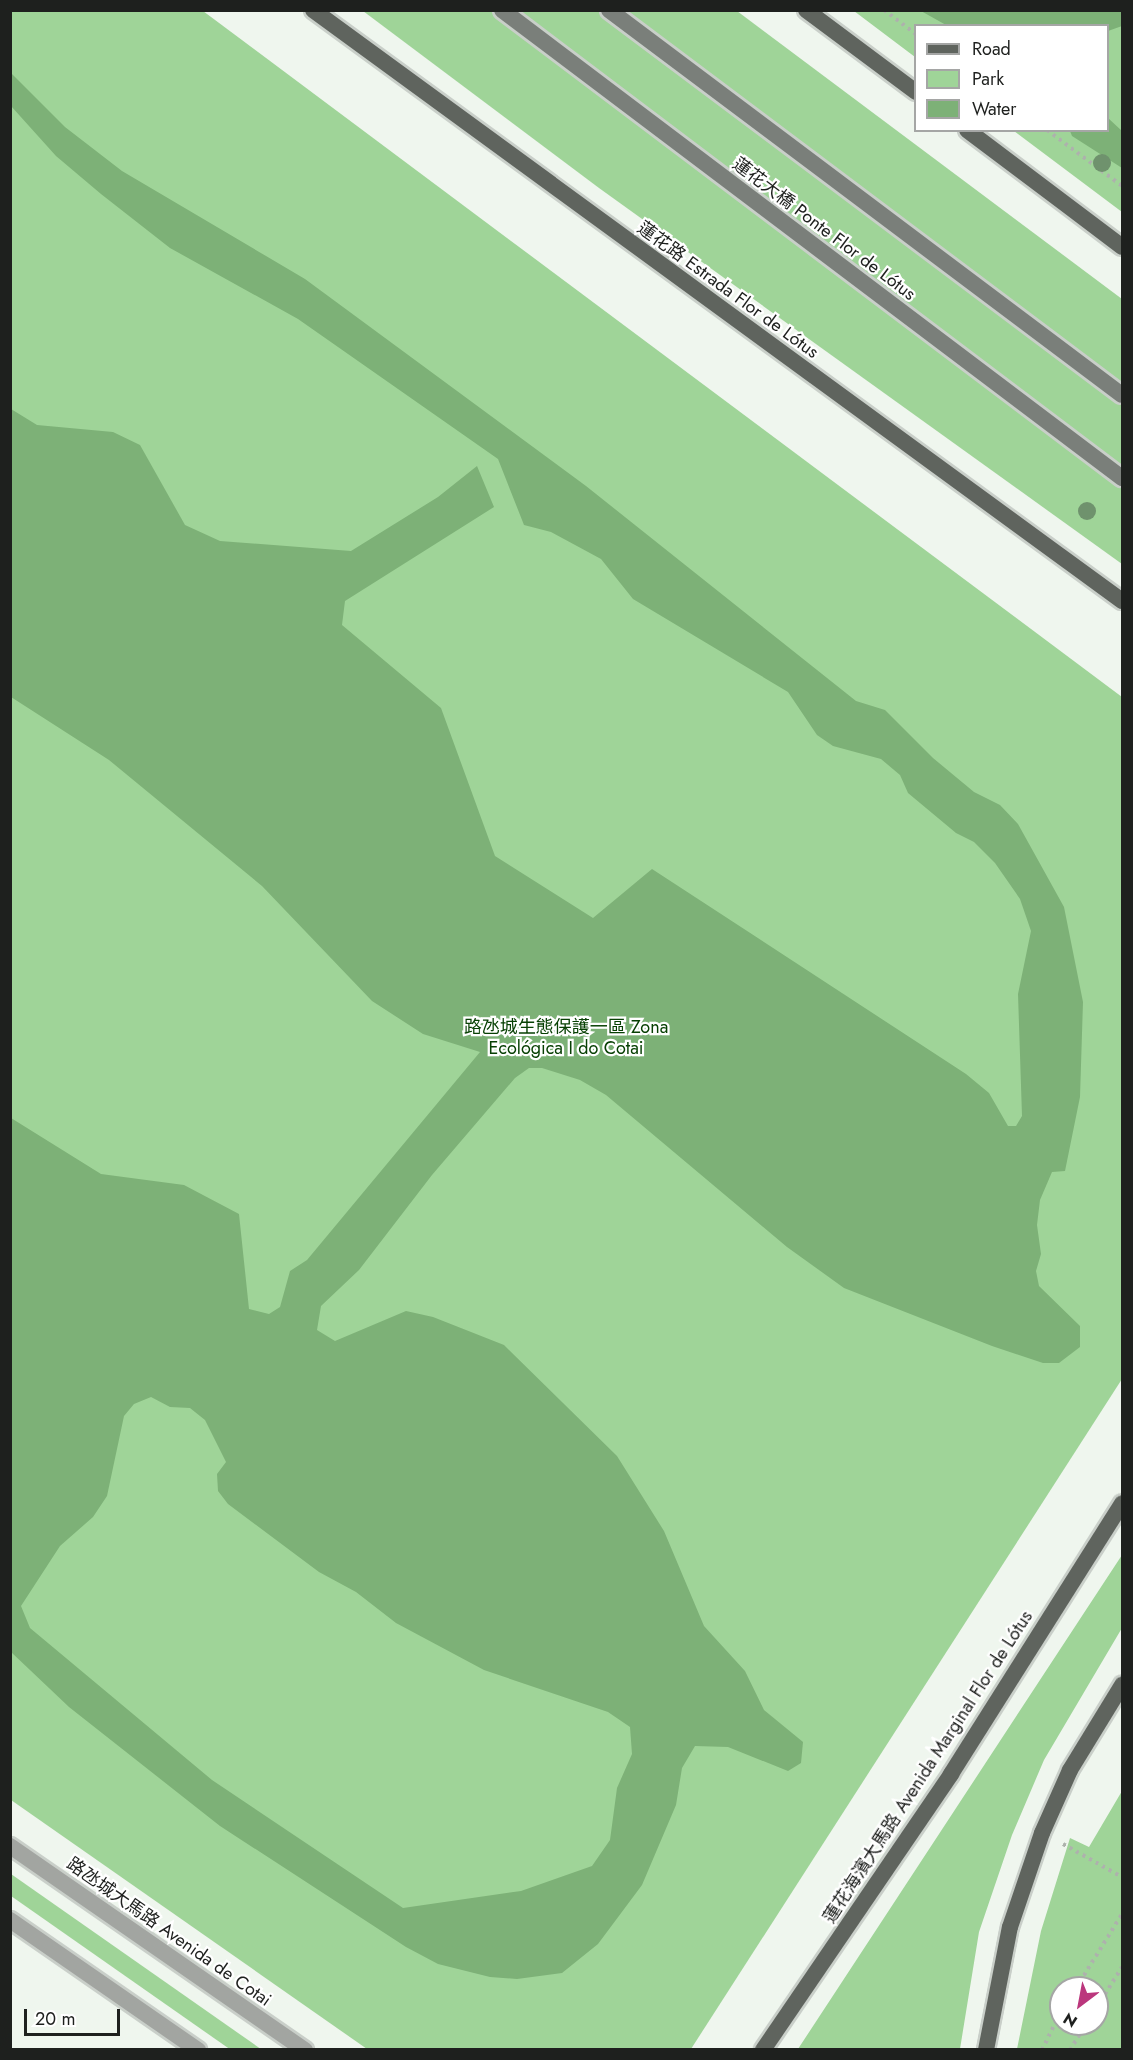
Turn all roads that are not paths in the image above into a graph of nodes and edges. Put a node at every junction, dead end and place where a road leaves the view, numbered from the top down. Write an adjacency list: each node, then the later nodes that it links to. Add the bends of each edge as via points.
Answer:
1 (501, 10): 9 (main road, 蓮花大橋 Ponte Flor de Lótus)
2 (609, 10): 8 (main road)
3 (806, 10): 5 (main road)
4 (315, 13): 10 (main road, 蓮花路 Estrada Flor de Lótus)
5 (914, 91)
6 (970, 132): 7 (main road)
7 (1122, 247)
8 (1122, 395)
9 (1122, 478)
10 (1122, 601)
11 (1122, 1503): 18 (main road, 蓮花海濱大馬路 Avenida Marginal Flor de Lótus, via 951,1774)
12 (1122, 1685): 15 (main road, via 1070,1770 1042,1833 1010,1927)
13 (10, 1846): 17 (street, 路氹城大馬路 Avenida de Cotai)
14 (10, 1920): 16 (street)
15 (986, 2047)
16 (198, 2049)
17 (305, 2049)
18 (763, 2049)

